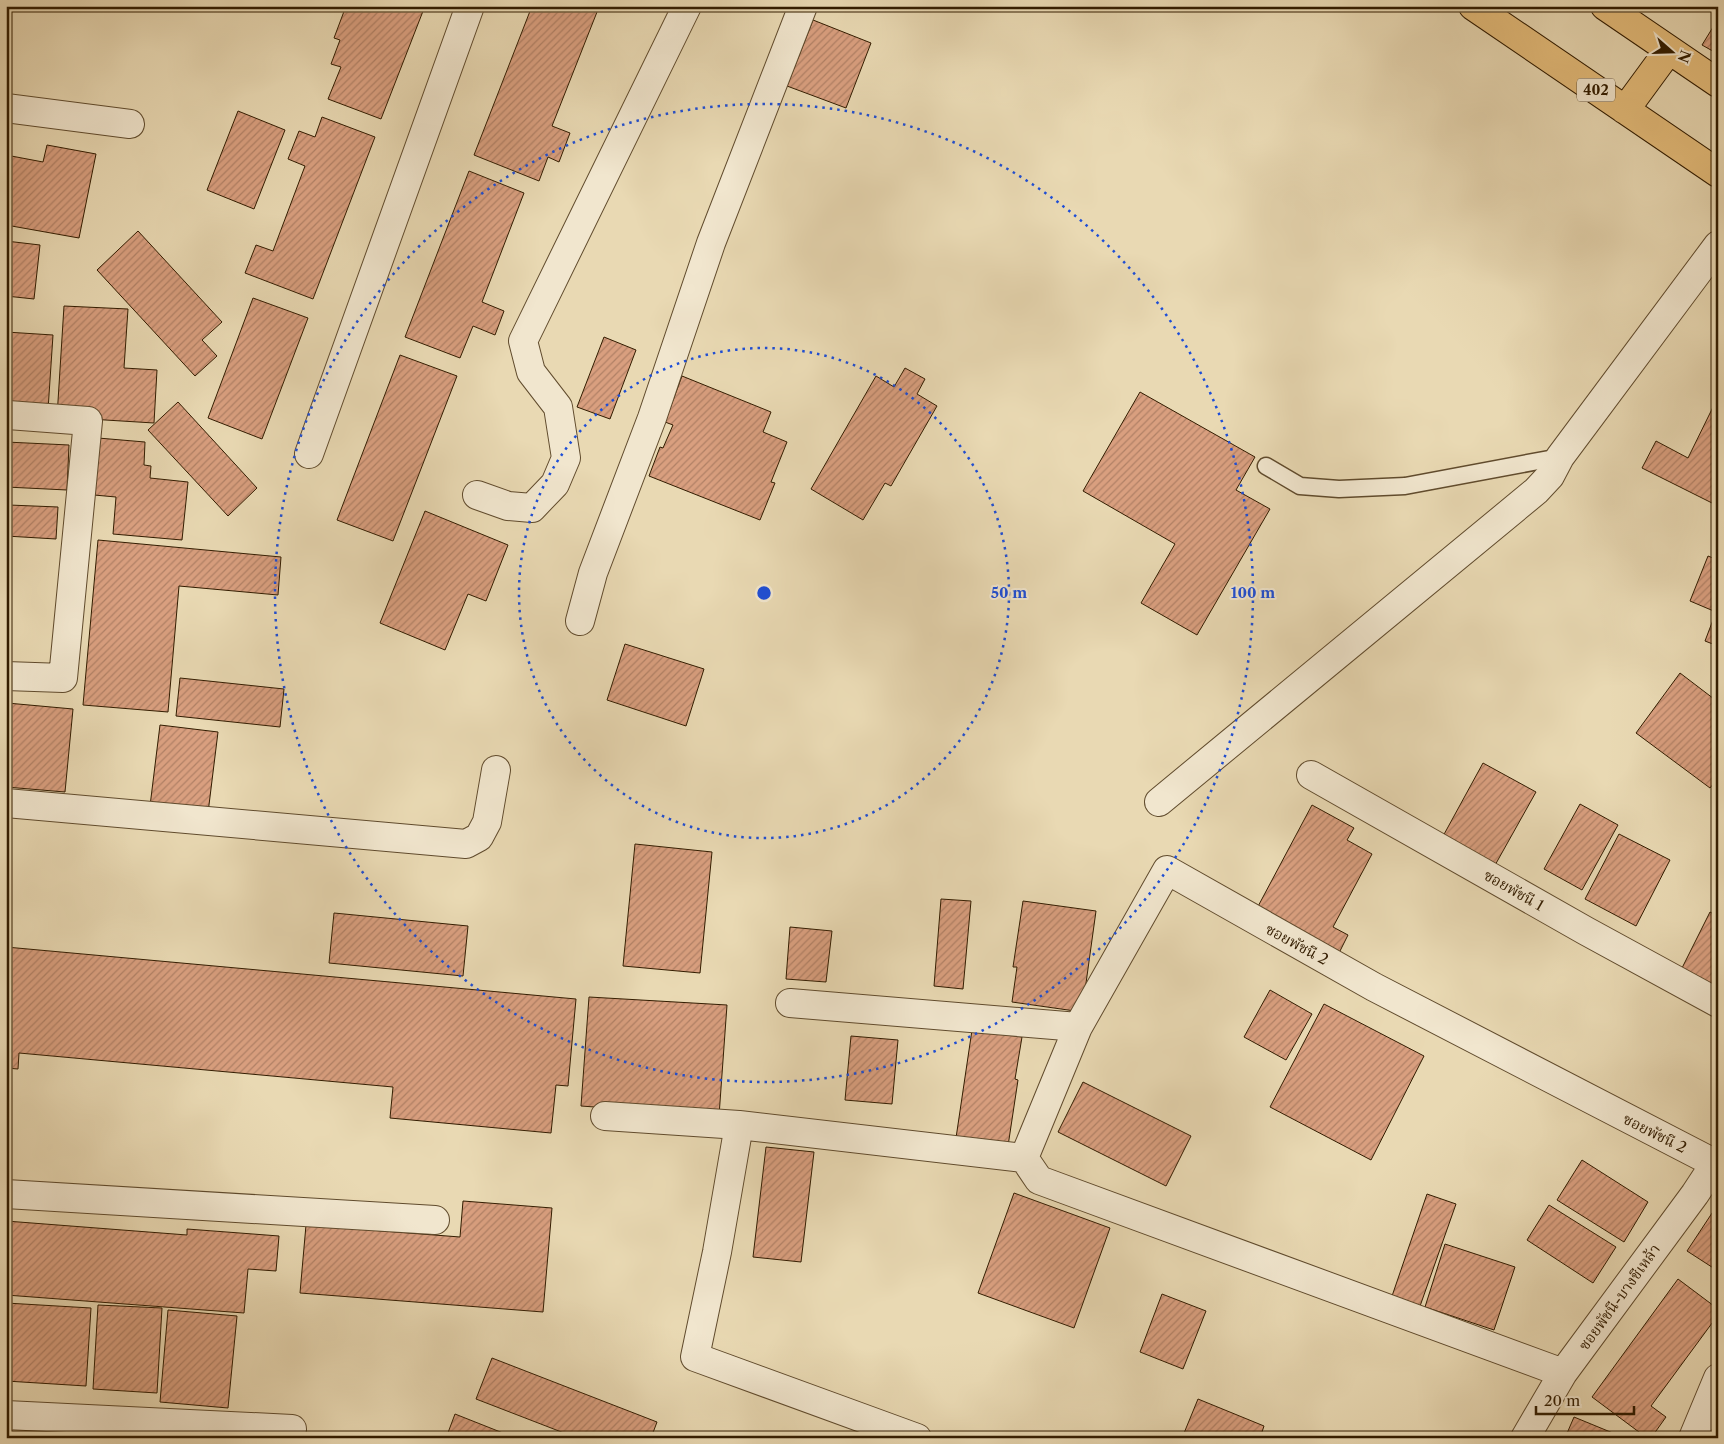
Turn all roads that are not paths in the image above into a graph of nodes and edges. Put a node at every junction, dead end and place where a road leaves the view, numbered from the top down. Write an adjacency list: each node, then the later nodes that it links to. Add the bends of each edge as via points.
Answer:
1 (470, 6): 14 (street)
2 (688, 6): 17 (street, via 523,341 531,372 558,407 566,458 555,484 532,508 508,506)
3 (803, 6): 18 (street, via 711,243 652,418 593,573)
4 (1473, 6): 9 (main road, 402)
5 (1605, 6): 6 (main road)
6 (1669, 50): 7 (main road); 9 (main road)
7 (1718, 83)
8 (6, 108): 10 (street)
9 (1625, 110): 11 (main road, 402)
10 (130, 124)
11 (1718, 173)
12 (1718, 245): 15 (street)
13 (8, 415): 19 (street, via 88,421 63,678)
14 (310, 454)
15 (1560, 457): 16 (lane, via 1405,486 1338,490 1300,486); 22 (street, via 1550,476 1536,491)
16 (1266, 466)
17 (477, 495)
18 (580, 621)
19 (6, 676)
20 (496, 770): 23 (street, via 487,822 479,837 466,844)
21 (1311, 775): 25 (street, ซอยพัชนี 1)
22 (1159, 802)
23 (6, 803)
24 (790, 1003): 26 (street)
25 (1718, 1003)
26 (1078, 1027): 29 (street, ซอยพัชนี 2); 30 (street, ซอยพัชนี 2, via 1166,870 1374,987)
27 (605, 1116): 28 (street)
28 (739, 1125): 29 (street); 37 (street, via 695,1357)
29 (1024, 1158): 33 (street, via 1039,1180)
30 (1716, 1161): 33 (street, ซอยพัชนี-บางชีเหล้า)
31 (6, 1194): 32 (street)
32 (435, 1220)
33 (1563, 1373): 38 (street, ซอยพัชนี-บางชีเหล้า)
34 (1718, 1378): 39 (street)
35 (6, 1415): 36 (street)
36 (292, 1429)
37 (918, 1438)
38 (1525, 1438)
39 (1693, 1438)

